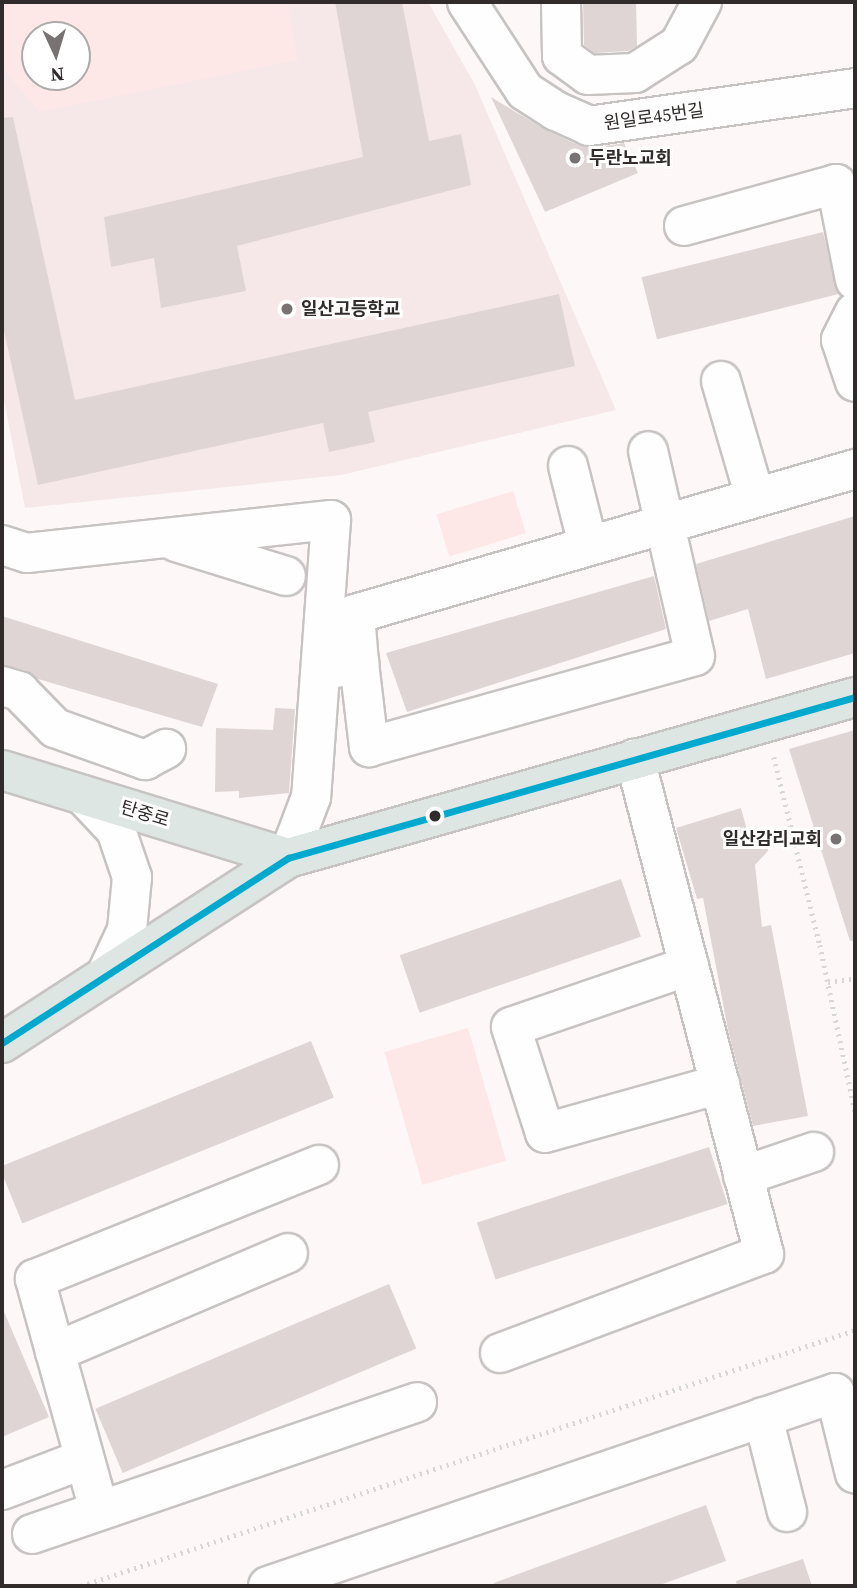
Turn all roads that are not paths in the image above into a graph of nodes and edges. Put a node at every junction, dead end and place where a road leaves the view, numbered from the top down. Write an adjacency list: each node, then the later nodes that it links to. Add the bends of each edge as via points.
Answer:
1 (467, 2): 4 (street, 원일로45번길, via 525,91 589,126)
2 (561, 2): 3 (street, via 562,56 588,75 635,73 680,45)
3 (702, 2)
4 (855, 88)
5 (684, 226): 6 (street, via 836,184)
6 (855, 280)
7 (855, 312): 9 (street, via 841,340)
8 (721, 381): 13 (street)
9 (855, 382)
10 (648, 452): 14 (street)
11 (568, 466): 17 (street)
12 (855, 469): 13 (street)
13 (755, 497): 14 (street)
14 (665, 522): 17 (street); 19 (street, via 695,656 369,747)
15 (160, 537): 16 (street, via 27,553); 18 (street); 20 (street, via 331,520)
16 (2, 545)
17 (588, 545): 19 (street, via 355,614)
18 (286, 576)
19 (359, 663): 20 (street)
20 (319, 670): 27 (street, via 311,797)
21 (2, 686): 23 (street, via 19,691 55,728 145,760)
22 (855, 697): 24 (main road)
23 (166, 749)
24 (635, 760): 27 (main road); 28 (street)
25 (2, 769): 26 (main road, 탄중로)
26 (83, 795): 27 (main road, 탄중로); 29 (street, via 116,830 132,877 127,930)
27 (288, 858): 29 (main road)
28 (689, 966): 31 (street); 31 (street, via 511,1027 545,1133)
29 (106, 975): 30 (main road)
30 (2, 1043)
31 (720, 1084): 34 (street)
32 (814, 1152): 34 (street)
33 (319, 1166): 36 (street, via 35,1279)
34 (743, 1176): 37 (street, via 764,1254)
35 (288, 1252): 36 (street)
36 (55, 1352): 40 (street)
37 (500, 1353)
38 (417, 1402): 43 (street)
39 (763, 1417): 41 (street, via 835,1393); 44 (street); 46 (street)
40 (84, 1459): 42 (street); 43 (street)
41 (855, 1474)
42 (2, 1490)
43 (99, 1510): 45 (street)
44 (787, 1512)
45 (33, 1534)
46 (268, 1586)

